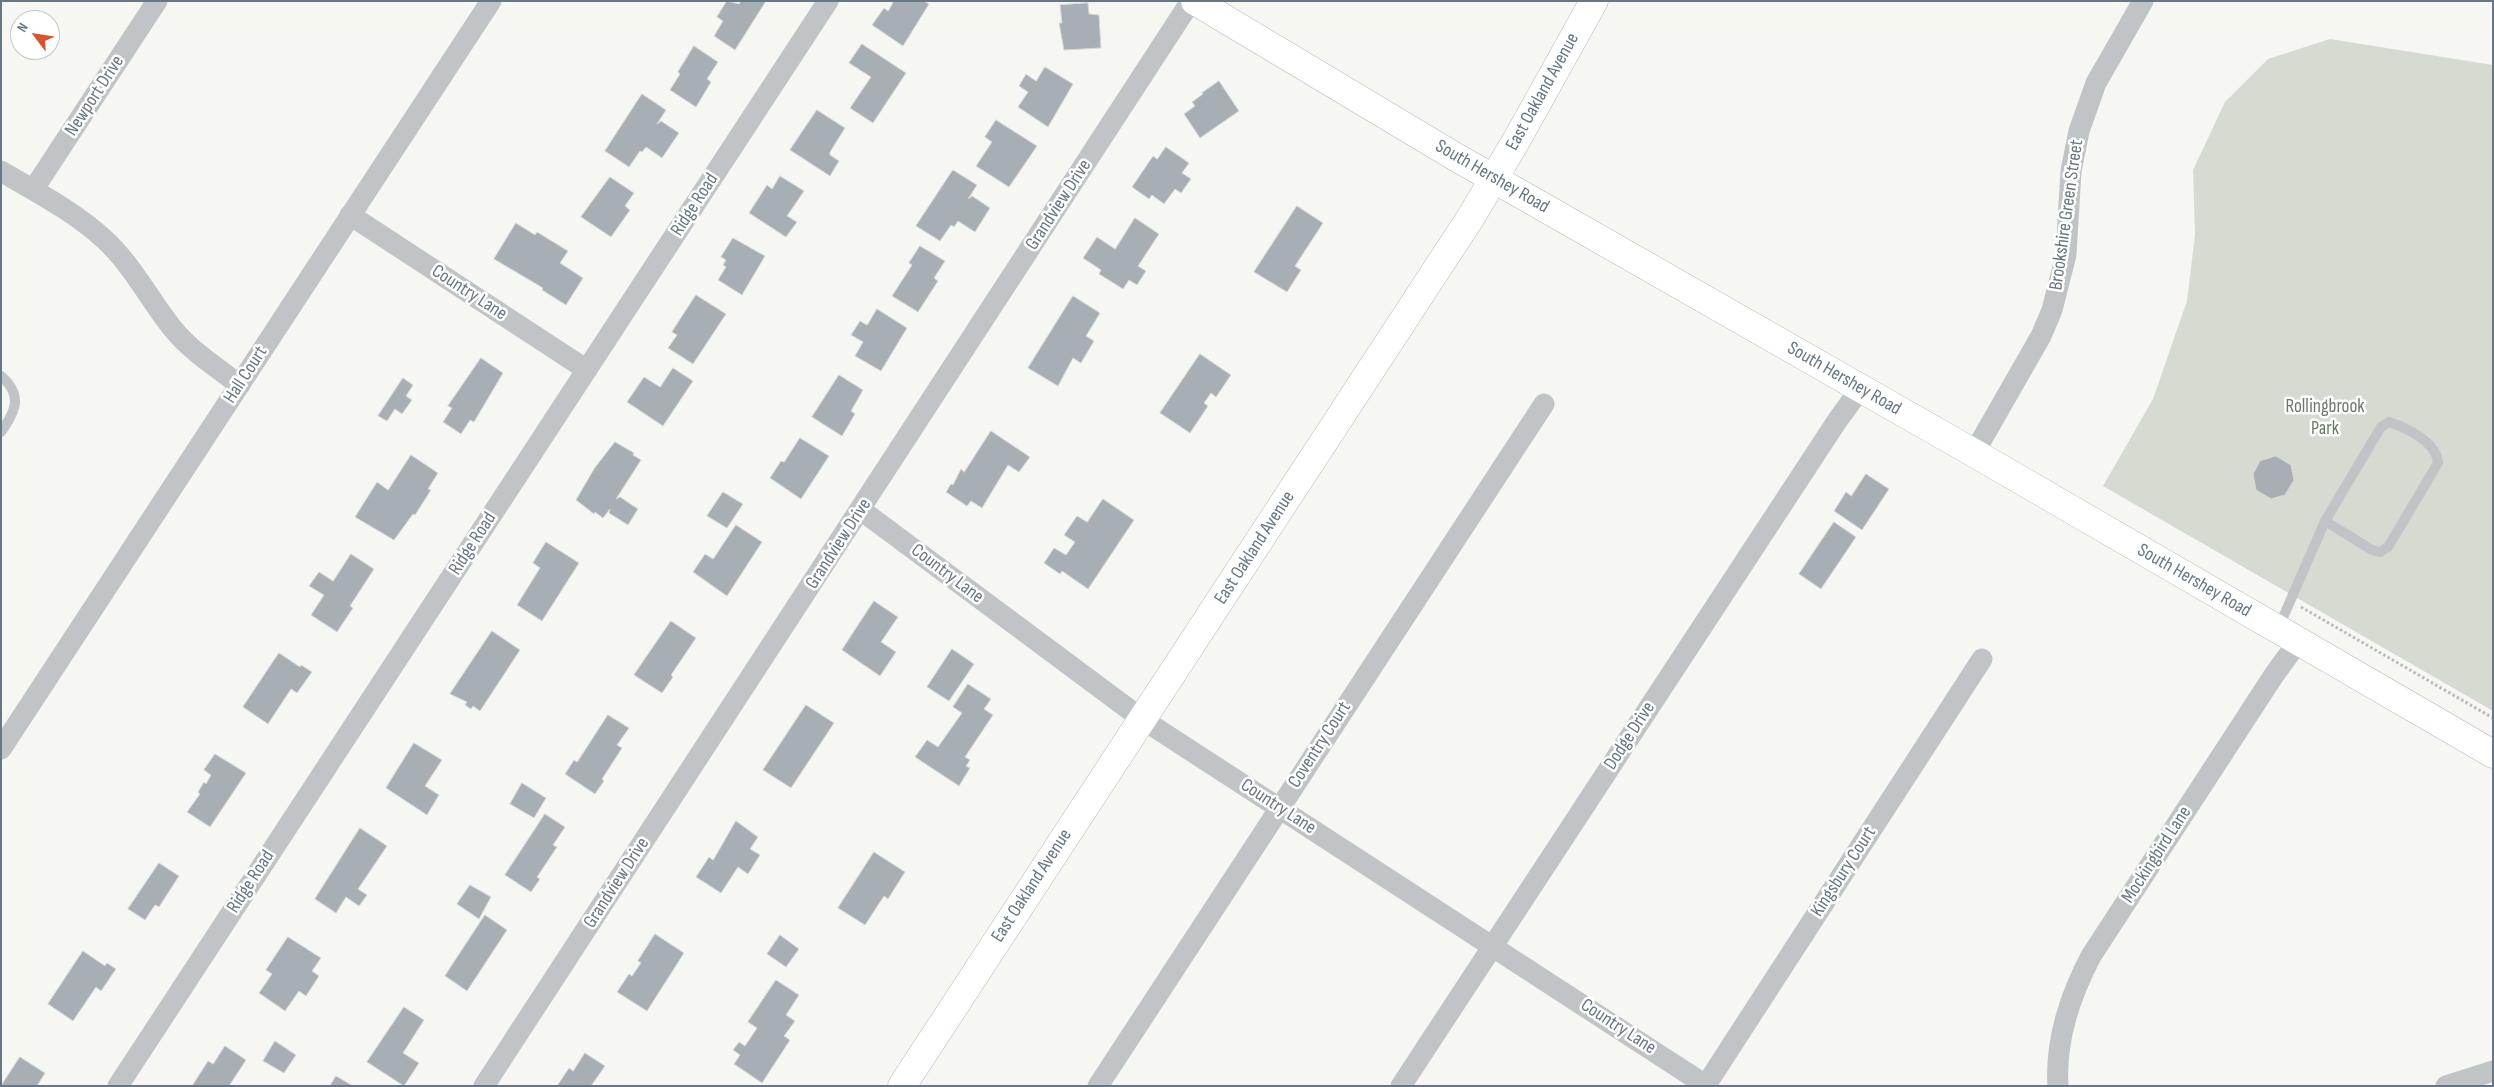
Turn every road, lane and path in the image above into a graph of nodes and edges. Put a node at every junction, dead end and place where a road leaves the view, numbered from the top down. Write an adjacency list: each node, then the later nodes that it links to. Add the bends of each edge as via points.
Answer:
1 (157, 1): 10 (street, Newport Drive)
2 (490, 1): 11 (street, Hall Court)
3 (828, 1): 12 (street, Ridge Road)
4 (1191, 1): 19 (street, Grandview Drive)
5 (1195, 1): 9 (main road, South Hershey Road)
6 (1594, 1): 9 (main road, East Oakland Avenue)
7 (2143, 1): 18 (street, Brookshire Green Street, via 2096,83 2079,131 2071,171 2066,255 2052,310 2041,336)
8 (1, 171): 10 (street)
9 (1494, 179): 15 (main road, South Hershey Road); 25 (main road, East Oakland Avenue)
10 (34, 190): 14 (street, via 104,238 127,263 173,329)
11 (350, 215): 12 (street, Country Lane); 14 (street, Hall Court)
12 (587, 370): 32 (street, Ridge Road)
13 (1, 376): 17 (lane, via 12,386 16,406)
14 (240, 385): 26 (street, Hall Court)
15 (1861, 388): 18 (main road, South Hershey Road); 29 (street, Dodge Drive)
16 (1544, 404): 28 (street, Coventry Court)
17 (1, 432)
18 (1974, 453): 22 (main road, South Hershey Road)
19 (861, 510): 25 (street, Country Lane); 33 (street, Grandview Drive)
20 (2325, 520): 20 (lane, via 2381,427 2389,422 2432,446 2438,453 2438,462 2388,547 2380,552); 21 (lane)
21 (2290, 600): 22 (lane); 24 (path)
22 (2288, 636): 27 (main road, South Hershey Road); 37 (street, Mockingbird Lane, via 2091,956 2064,1021)
23 (1982, 659): 31 (street, Kingsbury Court)
24 (2493, 718)
25 (1142, 720): 28 (street, Country Lane); 34 (main road, East Oakland Avenue)
26 (1, 749)
27 (2493, 754)
28 (1279, 808): 29 (street, Country Lane); 35 (street, Coventry Court)
29 (1492, 946): 31 (street, Country Lane); 36 (street, Dodge Drive)
30 (2493, 1071): 38 (street)
31 (1706, 1085)
32 (118, 1086)
33 (484, 1086)
34 (902, 1086)
35 (1098, 1086)
36 (1401, 1086)
37 (2058, 1086)
38 (2446, 1086)

